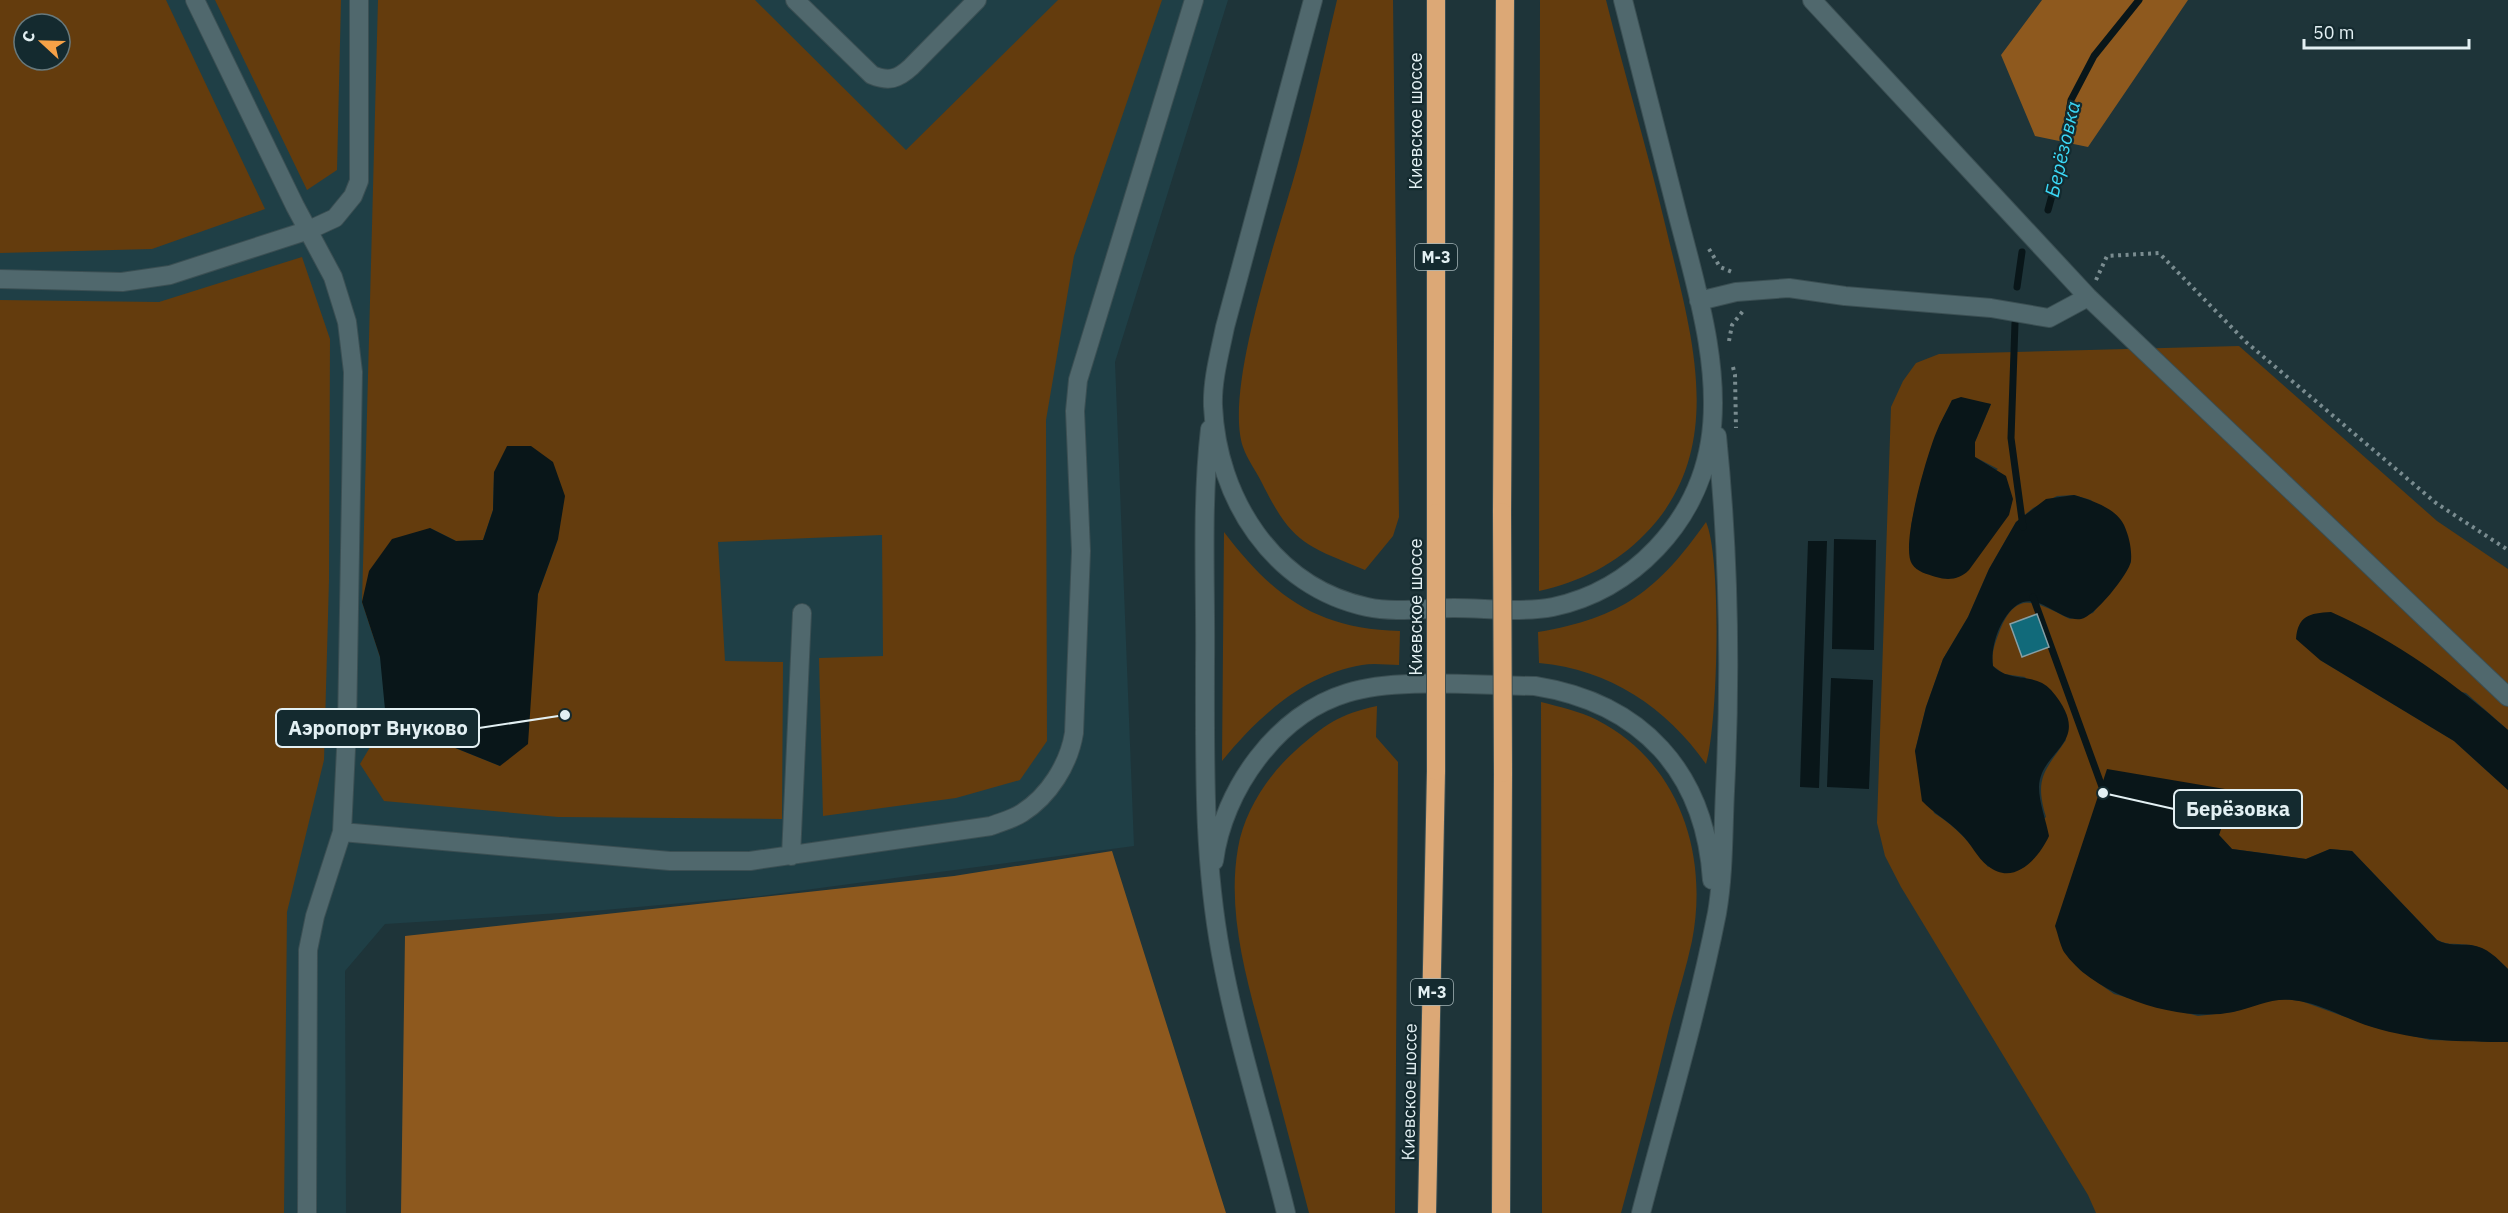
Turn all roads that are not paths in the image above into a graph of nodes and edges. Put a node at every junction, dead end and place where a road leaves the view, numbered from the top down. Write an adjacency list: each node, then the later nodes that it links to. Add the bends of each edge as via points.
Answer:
1 (195, 0): 11 (street)
2 (360, 0): 11 (street, via 359,181 353,196 334,218)
3 (795, 0): 4 (street, via 872,75 887,80 900,77)
4 (977, 0)
5 (1194, 0): 20 (street, via 1078,380 1075,428 1081,551 1074,733 1067,759 1057,776 1022,813 991,826)
6 (1313, 0): 16 (street, via 1225,327)
7 (1436, 0): 25 (highway, Киевское шоссе / М-3, bridge, via 1436,771)
8 (1505, 0): 26 (highway, bridge)
9 (1623, 0): 14 (street)
10 (1812, 0): 13 (street)
11 (309, 230): 12 (street, via 170,275 122,282); 19 (street, via 333,277 347,322 353,372)
12 (0, 279)
13 (2088, 297): 14 (street, via 2049,318 1991,308 1789,288); 18 (street)
14 (1699, 301): 15 (street)
15 (1714, 402): 16 (street, via 1700,482 1668,536 1644,560 1610,584 1576,600 1542,608 1367,607 1309,582 1272,555 1241,512 1224,470); 22 (street, via 1725,529 1730,682 1722,871)
16 (1213, 406): 21 (street, via 1205,482 1204,787)
17 (802, 613): 20 (street)
18 (2508, 697)
19 (342, 832): 20 (street, via 670,861 750,861); 23 (street, via 308,950)
20 (791, 856)
21 (1212, 889): 22 (street, via 1221,826 1250,769 1295,721 1322,704 1348,692 1384,686 1535,687 1570,693 1608,709 1656,742 1682,774 1700,811 1710,852 1712,880); 24 (street, via 1225,972)
22 (1705, 962): 27 (street)
23 (307, 1213)
24 (1286, 1213)
25 (1427, 1213)
26 (1502, 1213)
27 (1641, 1213)

